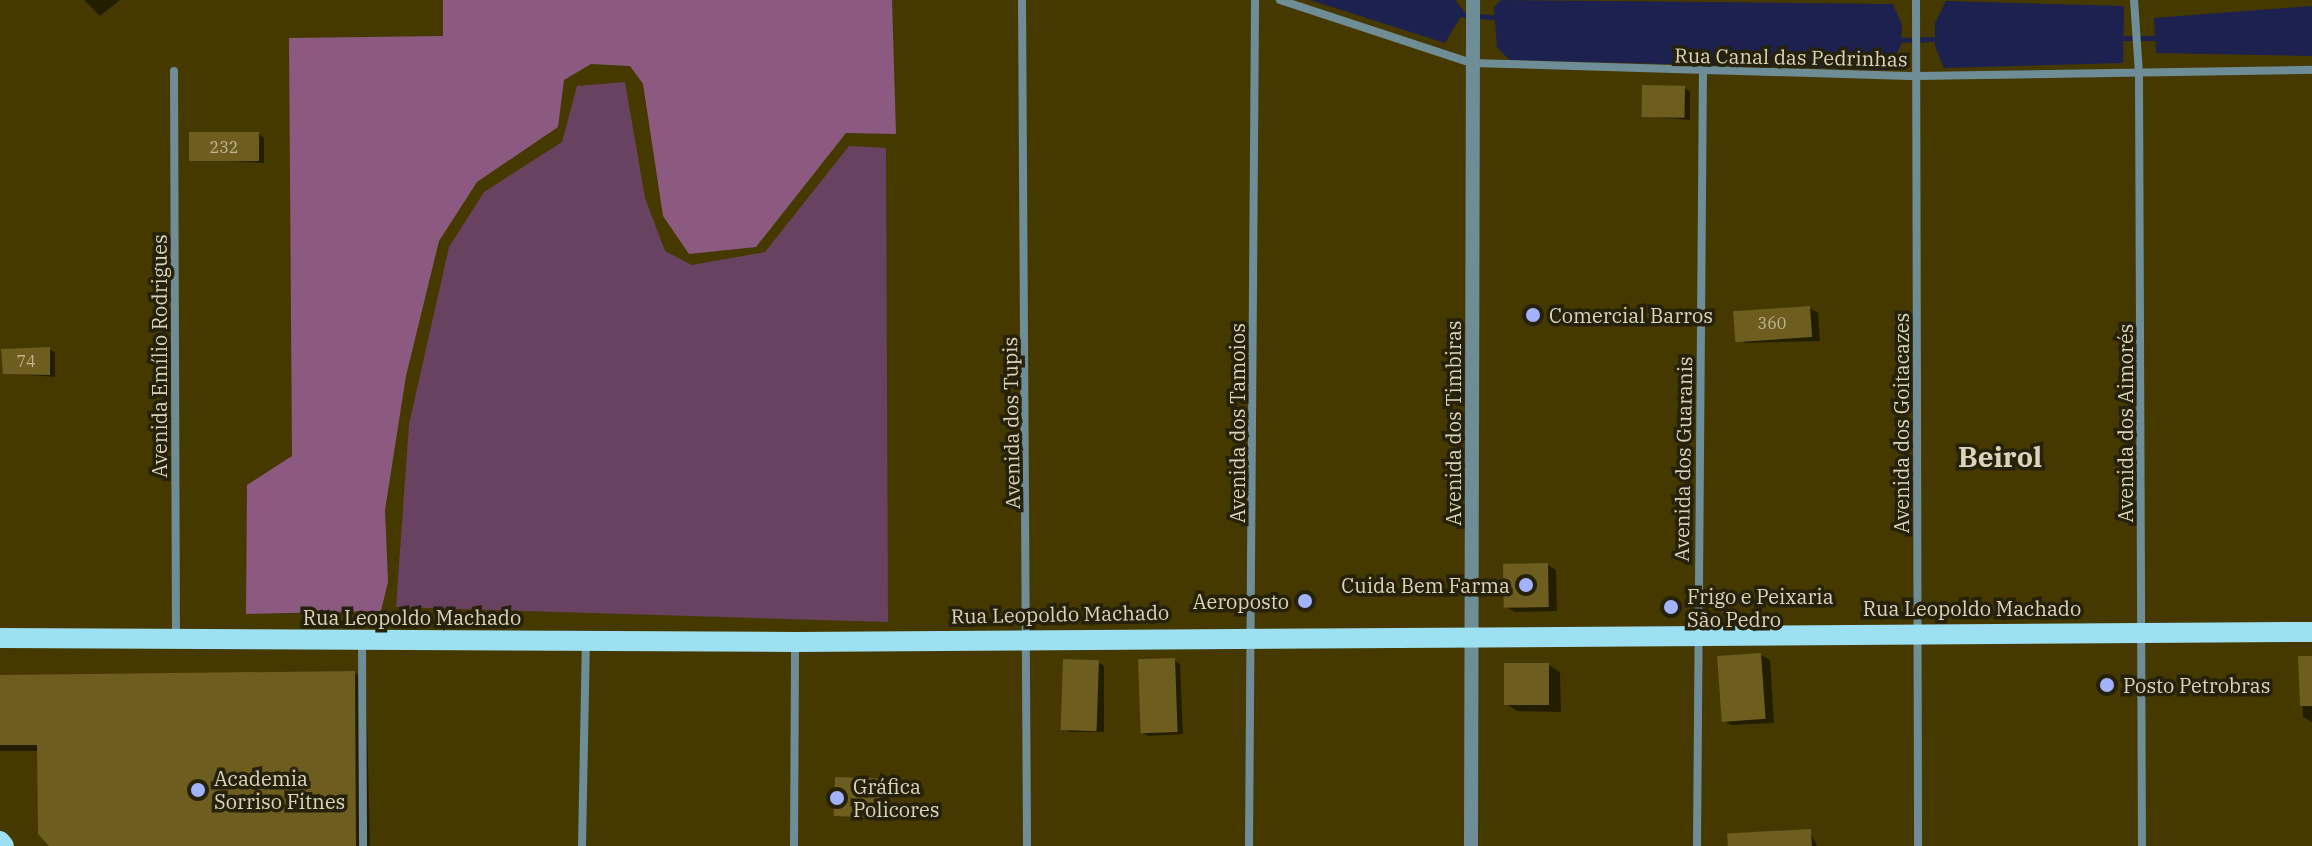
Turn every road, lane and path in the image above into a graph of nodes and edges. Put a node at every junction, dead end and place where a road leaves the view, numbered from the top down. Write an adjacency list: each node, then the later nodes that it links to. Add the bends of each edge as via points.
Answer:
1 (1022, 0): 20 (street, Avenida dos Tupis)
2 (1255, 0): 18 (street, Avenida dos Tamoios)
3 (1280, 0): 7 (street, Rua Canal das Pedrinhas)
4 (1473, 0): 7 (street, Avenida dos Timbiras)
5 (1916, 0): 11 (street, Avenida dos Goitacazes)
6 (2134, 0): 12 (street, Avenida dos Aimorés)
7 (1472, 55): 10 (street, Rua Canal das Pedrinhas); 17 (street, Avenida dos Timbiras)
8 (2312, 70): 12 (street, Rua Canal das Pedrinhas)
9 (174, 71): 21 (street, Avenida Emílio Rodrigues)
10 (1703, 71): 11 (street, Rua Canal das Pedrinhas); 13 (street, Avenida dos Guaranis)
11 (1917, 71): 12 (street, Rua Canal das Pedrinhas); 16 (street, Avenida dos Goitacazes)
12 (2139, 73): 14 (street, Avenida dos Aimorés)
13 (1697, 632): 16 (main road, Rua Leopoldo Machado); 17 (main road, Rua Leopoldo Machado); 31 (street, Avenida dos Guaranis)
14 (2142, 632): 15 (main road, Rua Leopoldo Machado); 16 (main road, Rua Leopoldo Machado); 33 (street, Avenida dos Aimorés)
15 (2312, 632)
16 (1917, 633): 32 (street, Avenida dos Goitacazes)
17 (1474, 635): 18 (main road, Rua Leopoldo Machado); 30 (street, Avenida dos Timbiras)
18 (1252, 636): 20 (main road, Rua Leopoldo Machado); 29 (street, Avenida dos Tamoios)
19 (0, 638): 21 (main road, Rua Leopoldo Machado)
20 (1030, 638): 24 (main road, Rua Leopoldo Machado); 28 (street, Avenida dos Tupis)
21 (176, 640): 23 (main road, Rua Leopoldo Machado)
22 (586, 640): 23 (main road, Rua Leopoldo Machado); 24 (main road, Rua Leopoldo Machado); 26 (street)
23 (362, 642): 25 (street)
24 (795, 642): 27 (street)
25 (363, 846)
26 (582, 846)
27 (794, 846)
28 (1027, 846)
29 (1249, 846)
30 (1471, 846)
31 (1697, 846)
32 (1918, 846)
33 (2142, 846)

